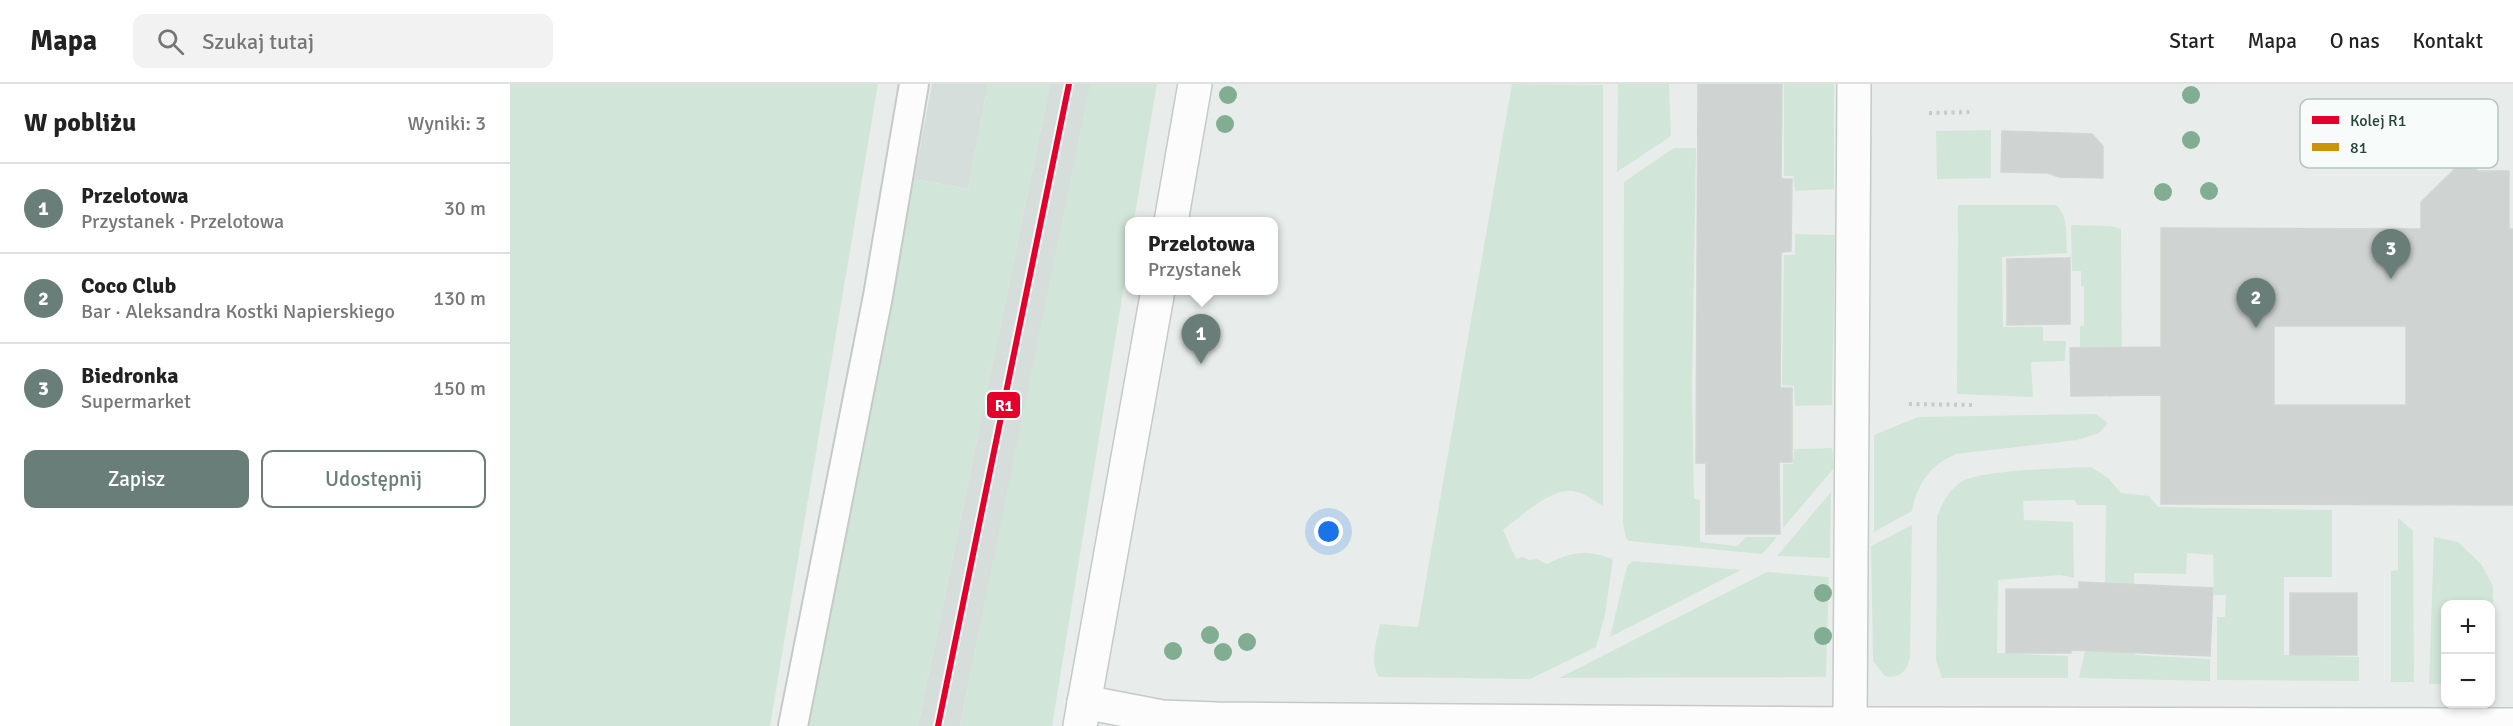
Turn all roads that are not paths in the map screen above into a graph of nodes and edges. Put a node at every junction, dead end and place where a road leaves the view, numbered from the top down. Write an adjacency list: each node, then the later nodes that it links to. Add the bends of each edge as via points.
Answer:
1 (914, 84): 11 (lane, via 878,296)
2 (1195, 84): 4 (street)
3 (1854, 84): 9 (street)
4 (1172, 217)
5 (1157, 295): 6 (street)
6 (1082, 714): 7 (street)
7 (1217, 723): 8 (street)
8 (1518, 723): 9 (street)
9 (1850, 724): 10 (street)
10 (2513, 724)
11 (793, 726)

